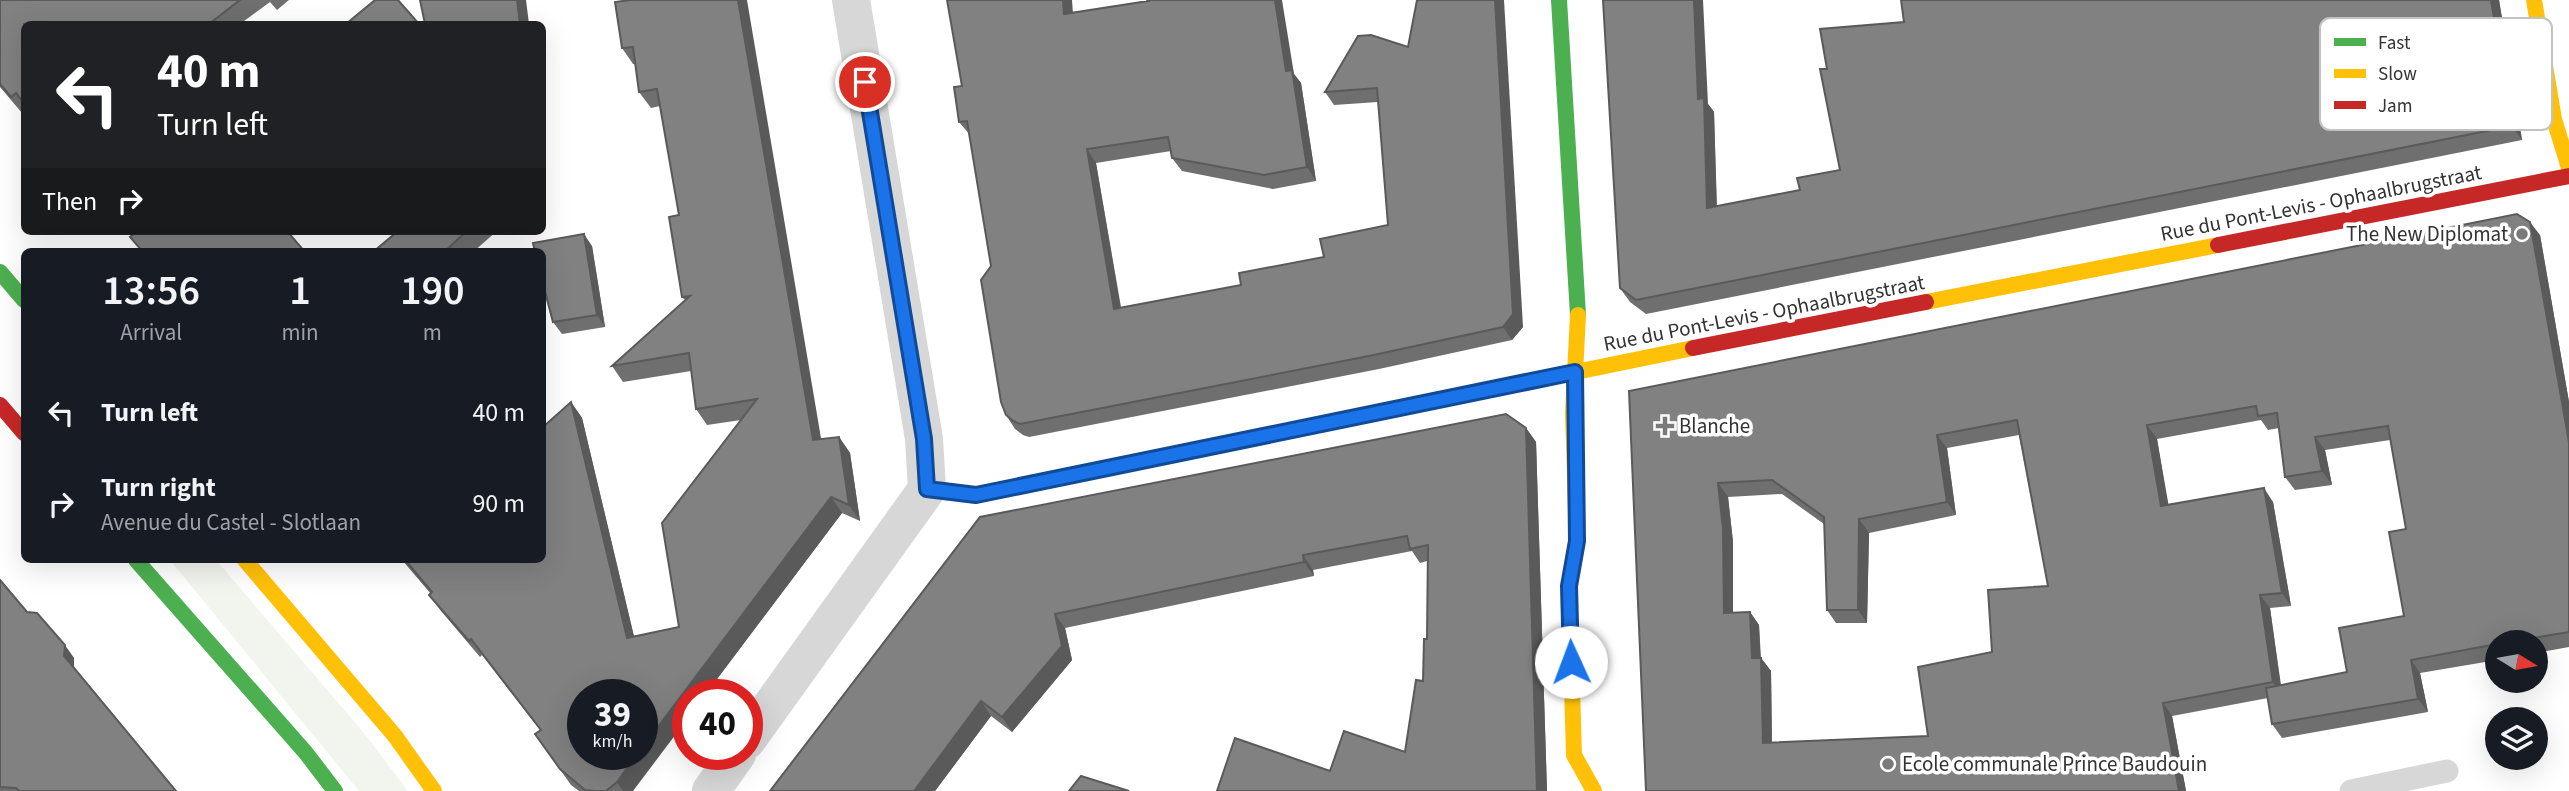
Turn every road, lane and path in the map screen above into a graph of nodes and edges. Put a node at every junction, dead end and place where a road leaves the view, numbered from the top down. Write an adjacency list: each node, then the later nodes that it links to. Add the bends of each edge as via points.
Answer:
1 (851, 0): 13 (street, via 924,439)
2 (1559, 0): 10 (street, via 1578,319)
3 (2534, 0): 4 (street)
4 (2537, 18)
5 (2552, 107): 6 (street)
6 (2569, 168)
7 (2569, 176): 10 (street, Rue du Pont-Levis - Ophaalbrugstraat)
8 (0, 272): 9 (street)
9 (21, 296)
10 (1575, 372): 13 (street, Rue du Pont-Levis - Ophaalbrugstraat, via 976,495); 22 (street, via 1577,541 1569,586 1574,755)
11 (0, 405): 12 (street)
12 (21, 430)
13 (927, 489): 16 (street)
14 (139, 563): 19 (street)
15 (248, 563): 20 (street, via 395,736)
16 (763, 718)
17 (726, 770): 21 (street)
18 (2447, 771): 23 (lane)
19 (335, 791)
20 (434, 791)
21 (711, 791)
22 (1594, 791)
23 (2351, 791)

